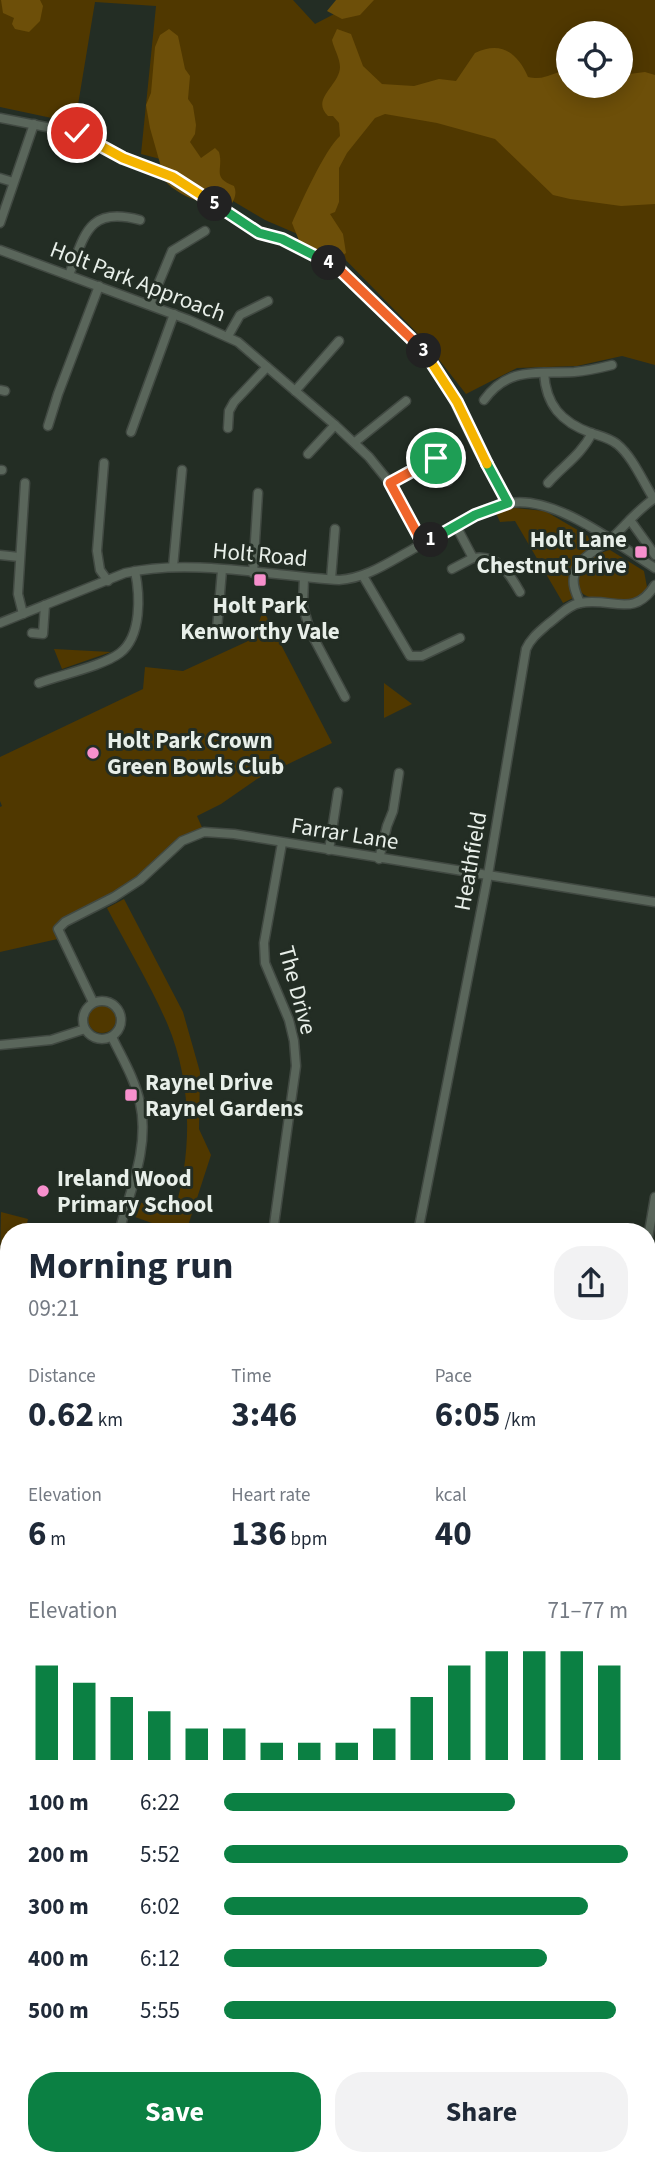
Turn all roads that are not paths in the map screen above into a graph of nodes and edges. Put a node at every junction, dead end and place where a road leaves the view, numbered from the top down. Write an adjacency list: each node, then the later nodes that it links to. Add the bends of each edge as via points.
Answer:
1 (0, 118): 2 (street)
2 (34, 124): 4 (street); 39 (street, via 77,133 123,158 173,177 259,233 282,239 339,269 422,347 457,402)
3 (0, 178): 4 (street)
4 (13, 182): 6 (street)
5 (140, 220): 9 (street, via 118,215 93,223)
6 (0, 223)
7 (205, 231): 12 (street, via 172,250)
8 (0, 250): 9 (street, Holt Park Approach)
9 (69, 275): 10 (street, Holt Park Approach)
10 (99, 286): 12 (street, Holt Park Approach); 23 (street)
11 (268, 301): 14 (street, via 240,315)
12 (149, 304): 13 (street, Holt Park Approach)
13 (174, 314): 14 (street, Holt Park Approach); 25 (street)
14 (228, 337): 17 (street, Holt Park Approach)
15 (339, 341): 19 (street)
16 (612, 365): 18 (street)
17 (267, 367): 19 (street, Holt Park Approach); 24 (street, via 234,402)
18 (544, 373): 20 (street, via 516,374 494,387); 26 (street, via 547,396 561,416)
19 (295, 391): 22 (street, Holt Park Approach)
20 (484, 400)
21 (406, 401): 28 (street)
22 (335, 425): 28 (street, Holt Park Approach); 29 (street)
23 (48, 426)
24 (228, 428)
25 (131, 432)
26 (592, 433): 36 (street, via 582,452); 38 (street, via 623,451)
27 (425, 440): 30 (street)
28 (355, 442): 35 (street, Holt Park Approach)
29 (308, 454)
30 (436, 458): 33 (street); 35 (street)
31 (104, 463): 58 (street, via 97,551 100,570)
32 (181, 470): 49 (street)
33 (448, 481)
34 (24, 483): 47 (street)
35 (390, 483): 44 (street, Holt Park Approach)
36 (548, 483)
37 (258, 493): 54 (street)
38 (654, 499): 40 (street)
39 (508, 503): 41 (street, Holt Road); 43 (street, via 537,503 562,511)
40 (630, 520): 43 (street); 46 (street)
41 (456, 526): 44 (street, Holt Road); 48 (street)
42 (335, 528): 57 (street)
43 (610, 540): 50 (street); 61 (street, via 586,557 573,575)
44 (423, 544): 55 (street, Holt Road)
45 (0, 555): 47 (street)
46 (655, 555)
47 (19, 557): 63 (street, via 18,594)
48 (473, 558): 51 (street); 60 (street, via 500,564)
49 (173, 567): 52 (street, Holt Road); 53 (street, Holt Road)
50 (655, 568)
51 (453, 569)
52 (222, 570): 54 (street, Holt Road); 65 (street)
53 (135, 571): 58 (street, Holt Road); 68 (street, via 136,618 129,643 110,659)
54 (253, 573): 56 (street, Holt Road)
55 (363, 576): 57 (street, Holt Road); 67 (street, via 410,656 422,656)
56 (304, 578): 57 (street, Holt Road); 69 (street, via 303,606 310,631)
57 (331, 579)
58 (108, 580): 62 (street, Holt Road)
59 (655, 585): 61 (street, via 647,598 633,604)
60 (520, 592)
61 (580, 603): 75 (street, Heathfield, via 533,637 526,649)
62 (45, 605): 63 (street, Holt Road); 66 (street, via 43,634)
63 (23, 614): 64 (street, Holt Road)
64 (0, 623)
65 (217, 629)
66 (32, 633)
67 (460, 638)
68 (38, 683)
69 (345, 697)
70 (399, 773): 74 (street)
71 (338, 792): 73 (street)
72 (282, 842): 73 (street, Farrar Lane); 77 (street, Farrar Lane, via 204,832 182,841 114,897 65,922 58,929); 83 (street, The Drive, via 264,943 265,963 289,1020 296,1066)
73 (329, 850): 74 (street, Farrar Lane)
74 (379, 859): 75 (street, Farrar Lane)
75 (488, 875): 76 (street, Farrar Lane); 84 (street, Heathfield)
76 (655, 902)
77 (93, 1002): 78 (street, via 85,1011); 79 (street, via 113,1003 121,1013 121,1027)
78 (85, 1029): 79 (street, via 100,1039); 80 (street, via 51,1040)
79 (112, 1037): 82 (street, via 140,1102 143,1126)
80 (0, 1045)
81 (655, 1197): 85 (street)
82 (121, 1223)
83 (274, 1223)
84 (420, 1223)
85 (651, 1223)

